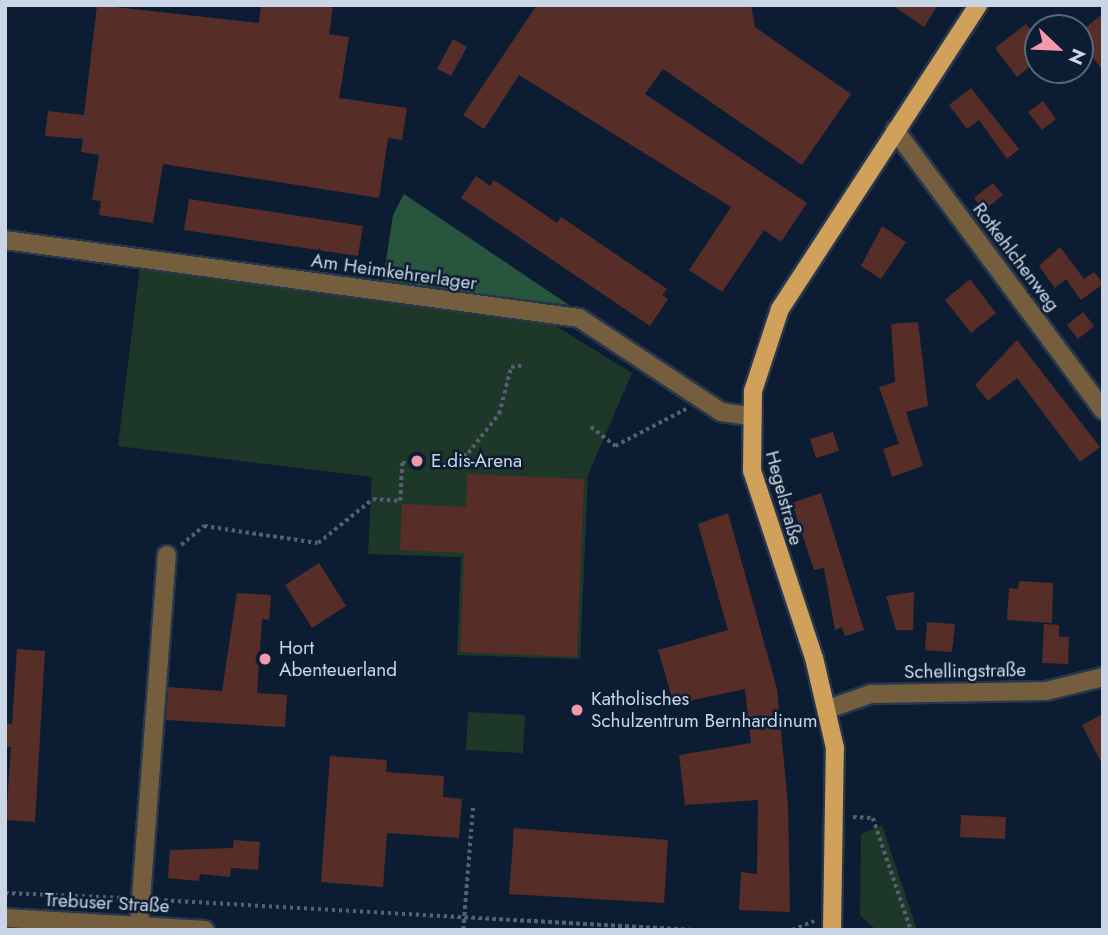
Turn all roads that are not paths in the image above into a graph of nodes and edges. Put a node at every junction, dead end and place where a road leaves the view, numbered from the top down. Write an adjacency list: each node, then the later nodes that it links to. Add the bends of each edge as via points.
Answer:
1 (978, 5): 2 (main road, Hegelstraße)
2 (895, 130): 4 (street, Rotkehlchenweg); 5 (main road, Hegelstraße, via 780,309)
3 (5, 240): 5 (street, Am Heimkehrerlager, via 579,318 721,412)
4 (1103, 410)
5 (750, 416): 8 (main road, Hegelstraße, via 752,471)
6 (167, 555): 10 (street)
7 (1103, 677): 8 (street, Schellingstraße, via 1046,691 871,694)
8 (828, 709): 13 (main road, Hegelstraße, via 838,816)
9 (5, 918): 11 (street, Trebuser Straße)
10 (139, 925): 11 (street, Trebuser Straße); 12 (street, Trebuser Straße)
11 (102, 927)
12 (205, 930)
13 (832, 930)

